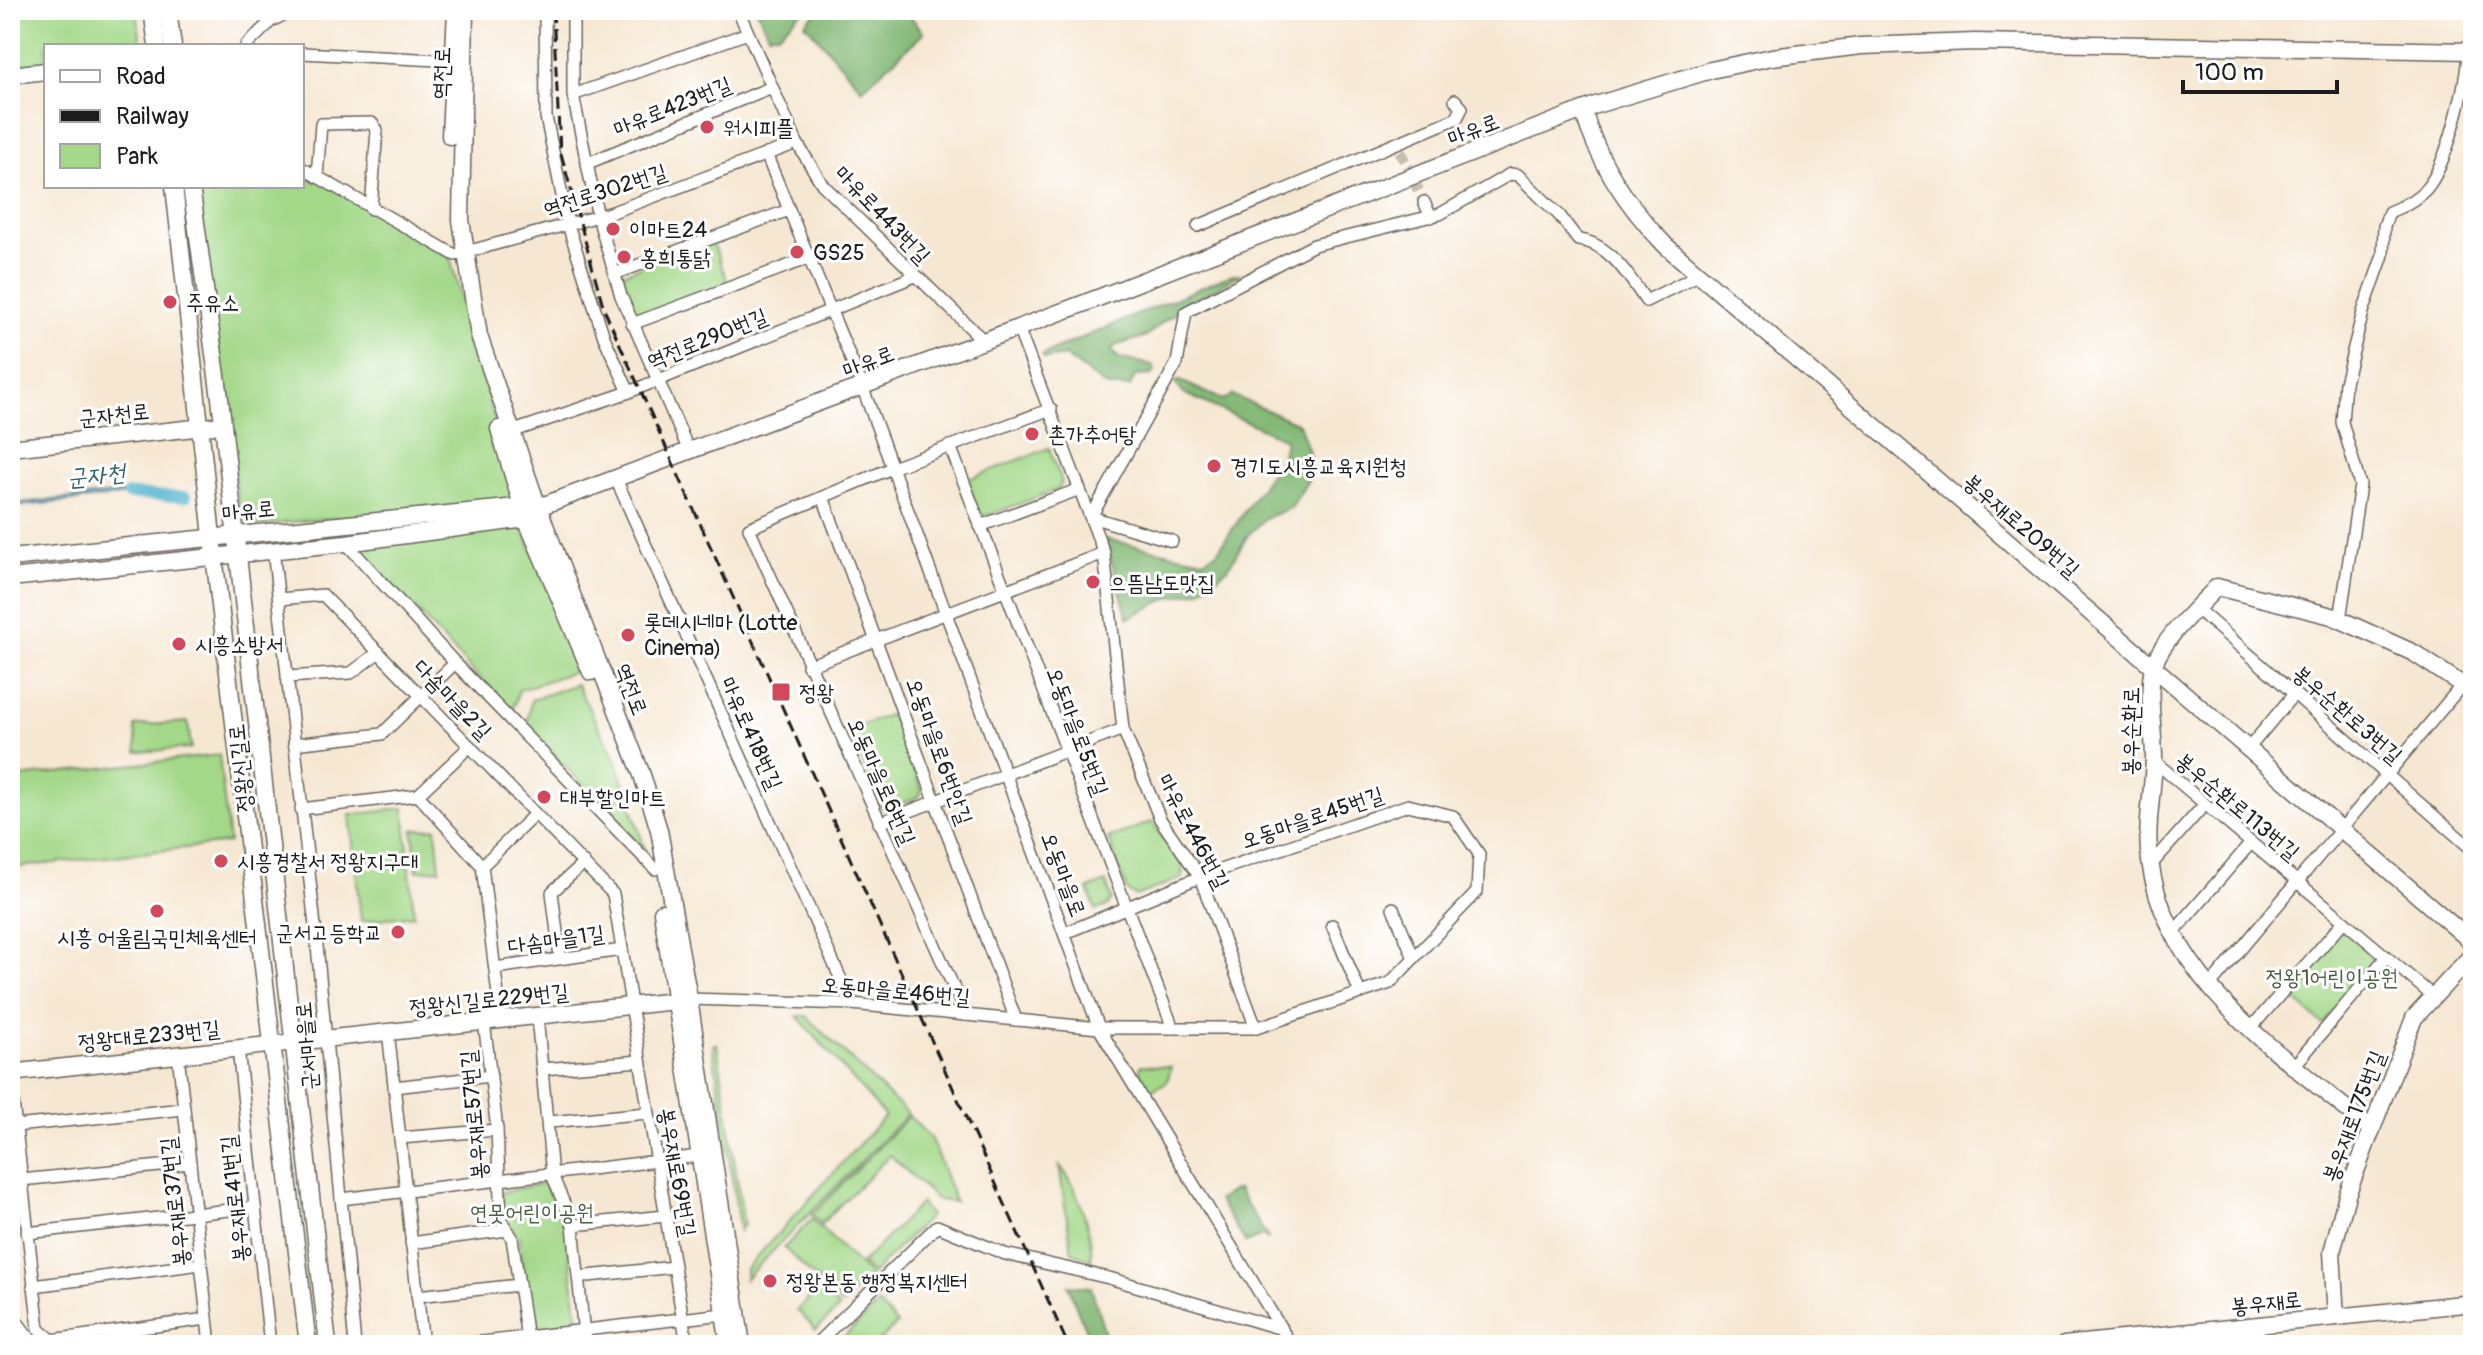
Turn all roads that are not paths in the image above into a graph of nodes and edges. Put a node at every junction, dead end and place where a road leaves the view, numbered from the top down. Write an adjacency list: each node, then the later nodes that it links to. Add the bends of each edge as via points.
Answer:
1 (152, 10): 10 (street)
2 (168, 10): 11 (street)
3 (294, 10): 12 (street, via 271,21)
4 (456, 10): 15 (street, 역전로)
5 (465, 10): 15 (street, 역전로)
6 (545, 10): 34 (street, via 546,117)
7 (573, 10): 19 (street, 마유로423번길)
8 (738, 10): 9 (street, 마유로443번길)
9 (748, 33): 18 (street, 마유로443번길); 19 (street, 마유로423번길)
10 (157, 44)
11 (173, 44)
12 (248, 44)
13 (2471, 51): 21 (street, 마유로, via 1975,42 1861,46 1711,70); 76 (street, via 2438,170 2419,196 2389,212 2383,255 2345,383 2342,422 2360,485)
14 (304, 53): 15 (street)
15 (458, 61): 36 (street, 역전로)
16 (44, 71): 17 (street)
17 (10, 75)
18 (772, 87): 22 (street, 마유로443번길); 24 (street, 마유로423번길)
19 (573, 95): 24 (street, 마유로423번길)
20 (1455, 100): 35 (street, via 1462,108 1457,118 1398,148)
21 (1583, 110): 39 (street, 봉우재로209번길, via 1601,159 1635,214); 43 (street, 마유로)
22 (797, 143): 23 (street, 역전로302번길); 40 (street, 마유로443번길, via 822,184)
23 (766, 154): 31 (street); 32 (street, 역전로302번길)
24 (588, 163): 32 (street, 마유로423번길)
25 (304, 169): 26 (street)
26 (317, 177): 30 (street); 30 (street, via 321,124 372,123 377,130)
27 (174, 188): 50 (street, 정왕신길로)
28 (191, 188): 49 (street, 정왕신길로)
29 (1424, 202): 33 (street)
30 (371, 209): 36 (street)
31 (789, 210): 37 (street); 38 (street)
32 (598, 217): 34 (street, 역전로302번길); 38 (street, 마유로423번길)
33 (1431, 217): 39 (street, via 1459,206 1501,177 1518,175 1578,240 1590,241 1612,259 1646,301); 60 (street, via 1314,245 1186,312 1177,363)
34 (568, 225): 36 (street, 역전로302번길); 47 (street, via 604,337)
35 (1198, 226)
36 (460, 255): 51 (street, 역전로, via 483,350); 59 (street, 역전로, via 468,329)
37 (809, 258): 41 (street); 42 (street)
38 (614, 274): 42 (street, 마유로423번길)
39 (1698, 275): 81 (street, 봉우재로209번길)
40 (915, 276): 41 (street, 역전로290번길); 44 (street, 마유로443번길)
41 (830, 310): 45 (street, 역전로290번길); 46 (street, 오동마을로)
42 (632, 324): 45 (street, 마유로423번길)
43 (1018, 328): 44 (street, 마유로); 48 (street, 마유로446번길)
44 (984, 341): 46 (street, 마유로)
45 (657, 378): 47 (street, 역전로290번길); 54 (street, 마유로423번길)
46 (862, 386): 54 (street, 마유로); 55 (street, 오동마을로)
47 (629, 392): 51 (street, 역전로290번길)
48 (1051, 409): 52 (street); 57 (street, 마유로446번길)
49 (223, 425): 50 (street, 군자천로); 62 (street, 정왕신길로)
50 (202, 427): 53 (street, 군자천로); 63 (street, 정왕신길로)
51 (511, 432): 59 (street, 역전로)
52 (950, 446): 55 (street); 61 (street, 오동마을로5번길)
53 (10, 448)
54 (689, 451): 56 (street, 마유로)
55 (892, 468): 58 (street, 오동마을로6번길); 75 (street, 오동마을로)
56 (616, 479): 59 (street, 마유로); 126 (street, 마유로418번길)
57 (1080, 489): 60 (street, 마유로446번길); 61 (street)
58 (823, 497): 77 (street, 오동마을로6번안길); 80 (street, 오동마을로6번길, via 749,528)
59 (529, 510): 62 (street, 마유로); 65 (street, 마유로); 106 (street, 역전로, via 630,770); 125 (street, 역전로, via 653,807)
60 (1091, 517): 64 (street); 68 (street, 마유로446번길)
61 (980, 526): 72 (street, 오동마을로5번길)
62 (235, 533): 63 (street, 마유로); 67 (street, 정왕신길로)
63 (214, 536): 69 (street, 정왕신길로); 70 (street, 마유로)
64 (1172, 541)
65 (346, 543): 66 (street, 마유로); 79 (street)
66 (273, 549): 67 (street, 마유로); 73 (street, 군서마을로)
67 (238, 552): 69 (street, 마유로); 138 (street, 정왕신길로)
68 (1104, 553): 72 (street); 86 (street, 마유로446번길)
69 (214, 555): 71 (street, 마유로); 139 (street, 정왕신길로)
70 (10, 558)
71 (10, 578)
72 (1004, 591): 75 (street); 90 (street, 오동마을로5번길)
73 (279, 599): 78 (street, 다솜마을2길, via 323,595); 82 (street, 군서마을로)
74 (2197, 609): 76 (street, 봉우순환로, via 2217,587); 81 (street, 봉우순환로); 84 (street, 봉우순환로3번길)
75 (945, 614): 77 (street); 92 (street, 오동마을로)
76 (2340, 620): 83 (street, 봉우순환로, via 2414,653)
77 (878, 639): 80 (street); 95 (street, 오동마을로6번안길)
78 (379, 652): 82 (street, via 351,673); 85 (street, 다솜마을2길)
79 (455, 663): 85 (street); 106 (street)
80 (808, 666): 99 (street, 오동마을로6번길)
81 (2153, 667): 89 (street, 봉우재로209번길); 91 (street, 봉우순환로)
82 (287, 677): 87 (street, 군서마을로)
83 (2468, 689): 93 (street, 봉우순환로113번길)
84 (2294, 694): 89 (street); 93 (street, 봉우순환로3번길)
85 (421, 696): 87 (street, via 382,734); 88 (street, 다솜마을2길)
86 (1123, 729): 90 (street); 107 (street, 마유로446번길, via 1160,819)
87 (294, 744): 97 (street, 군서마을로)
88 (470, 746): 94 (street); 98 (street, 다솜마을2길)
89 (2248, 749): 100 (street, 봉우재로209번길)
90 (1065, 752): 92 (street); 110 (street, 오동마을로5번길)
91 (2154, 761): 96 (street, 봉우순환로113번길); 105 (street, 봉우순환로)
92 (1005, 775): 95 (street); 113 (street, 오동마을로)
93 (2387, 775): 100 (street, 봉우순환로113번길); 102 (street, 봉우순환로3번길)
94 (418, 795): 97 (street); 104 (street)
95 (937, 801): 99 (street); 131 (street, 오동마을로6번안길)
96 (2205, 804): 101 (street, 봉우순환로113번길); 105 (street)
97 (301, 809): 137 (street, 군서마을로)
98 (535, 814): 103 (street, 다솜마을2길); 104 (street)
99 (879, 823): 128 (street, 오동마을로6번길)
100 (2341, 829): 108 (street, 봉우순환로113번길); 115 (street, 봉우재로209번길)
101 (2251, 843): 108 (street, 봉우순환로113번길); 114 (street)
102 (2473, 850)
103 (584, 863): 116 (street, 다솜마을2길, via 613,894); 118 (street, via 552,892)
104 (482, 866): 121 (street, 다솜마을1길)
105 (2150, 866): 114 (street, 봉우순환로)
106 (655, 869): 125 (street, 역전로)
107 (1200, 877): 110 (street, 오동마을로45번길); 120 (street, 오동마을로45번길, via 1408,805 1453,816 1479,854 1477,892); 134 (street, 마유로446번길)
108 (2297, 881): 111 (street, 봉우순환로113번길); 122 (street, 봉우순환로113번길)
109 (1393, 908): 120 (street)
110 (1127, 909): 113 (street, 오동마을로45번길); 133 (street, 오동마을로5번길)
111 (2344, 921): 119 (street, 봉우순환로113번길); 135 (street)
112 (1332, 925): 123 (street)
113 (1065, 933): 132 (street, 오동마을로)
114 (2172, 934): 122 (street, 봉우순환로)
115 (2473, 943)
116 (622, 950): 118 (street, 다솜마을1길); 127 (street, 다솜마을2길)
117 (2473, 954): 124 (street, 봉우재로175번길)
118 (560, 957): 121 (street, 다솜마을1길)
119 (2386, 957): 124 (street, 봉우순환로113번길); 143 (street)
120 (1414, 958): 123 (street, 오동마을로45번길, via 1390,983)
121 (495, 968): 130 (street, 다솜마을1길)
122 (2209, 987): 135 (street, 봉우순환로)
123 (1360, 993): 134 (street, 오동마을로45번길)
124 (2434, 997): 153 (street, 봉우재로175번길, via 2414,1018)
125 (683, 1000): 126 (street, 오동마을로46번길); 127 (street, 정왕신길로229번길); 155 (street, 역전로); 196 (street, 역전로)
126 (852, 1004): 128 (street, 오동마을로46번길)
127 (631, 1006): 129 (street, 정왕신길로229번길); 142 (street, 봉우재로69번길)
128 (966, 1015): 131 (street, 오동마을로46번길)
129 (537, 1016): 130 (street, 정왕신길로229번길); 144 (street)
130 (492, 1020): 136 (street, 정왕신길로229번길); 146 (street, 봉우재로57번길)
131 (1016, 1020): 132 (street, 오동마을로46번길)
132 (1099, 1028): 133 (street, 오동마을로45번길); 182 (street, 오동마을로)
133 (1173, 1028): 134 (street, 오동마을로45번길)
134 (1256, 1028)
135 (2251, 1028): 143 (street, 봉우순환로)
136 (388, 1031): 137 (street, 정왕신길로229번길); 147 (street)
137 (326, 1038): 138 (street, 정왕신길로229번길); 162 (street, 군서마을로)
138 (294, 1042): 139 (street, 정왕대로233번길); 189 (street, 정왕신길로)
139 (274, 1044): 140 (street, 정왕대로233번길); 188 (street, 정왕신길로)
140 (238, 1048): 141 (street, 정왕대로233번길); 163 (street, 봉우재로41번길)
141 (178, 1054): 145 (street, 정왕대로233번길); 148 (street, 봉우재로37번길)
142 (640, 1061): 144 (street); 149 (street, 봉우재로69번길)
143 (2295, 1065): 153 (street, 봉우순환로)
144 (543, 1069): 150 (street)
145 (10, 1074): 151 (street)
146 (491, 1076): 147 (street); 152 (street, 봉우재로57번길)
147 (394, 1087): 154 (street)
148 (184, 1109): 151 (street); 156 (street, 봉우재로37번길)
149 (648, 1113): 150 (street); 157 (street, 봉우재로69번길)
150 (549, 1122): 158 (street)
151 (15, 1126): 159 (street)
152 (497, 1130): 154 (street); 160 (street, 봉우재로57번길)
153 (2372, 1130): 179 (street, 봉우재로175번길, via 2332,1252)
154 (400, 1138): 161 (street)
155 (699, 1156): 157 (street); 178 (street, 역전로)
156 (190, 1163): 159 (street); 164 (street, 봉우재로37번길)
157 (657, 1163): 158 (street); 165 (street, 봉우재로69번길)
158 (552, 1175): 160 (street); 166 (street)
159 (21, 1180): 168 (street)
160 (500, 1181): 161 (street); 167 (street, 봉우재로57번길, via 501,1220)
161 (405, 1190): 162 (street); 169 (street)
162 (341, 1199): 190 (street, 군서마을로)
163 (255, 1207): 164 (street); 187 (street, 봉우재로41번길)
164 (196, 1214): 168 (street); 170 (street, 봉우재로37번길)
165 (666, 1216): 166 (street); 171 (street, 봉우재로69번길)
166 (573, 1225): 172 (street)
167 (507, 1230): 169 (street); 173 (street, 봉우재로57번길)
168 (27, 1233): 174 (street)
169 (411, 1243): 175 (street)
170 (201, 1264): 174 (street); 180 (street, 봉우재로37번길)
171 (674, 1267): 172 (street); 181 (street, 봉우재로69번길)
172 (578, 1277): 183 (street)
173 (519, 1285): 175 (street); 184 (street, 봉우재로57번길)
174 (33, 1286): 180 (street, via 39,1329 52,1340)
175 (417, 1296): 191 (street)
176 (2473, 1303): 179 (street, 봉우재로)
177 (10, 1313): 185 (street)
178 (724, 1314): 181 (street); 195 (street, 역전로)
179 (2336, 1317): 199 (street, 봉우재로)
180 (207, 1319): 186 (street, 봉우재로37번길)
181 (683, 1319): 183 (street); 194 (street, 봉우재로69번길)
182 (1282, 1329): 197 (street, via 1109,1278 1005,1254 937,1226); 198 (street, 오동마을로)
183 (584, 1332): 184 (street); 193 (street)
184 (527, 1341): 192 (street)
185 (35, 1345)
186 (210, 1345)
187 (270, 1345)
188 (308, 1345)
189 (328, 1345)
190 (355, 1345)
191 (423, 1345)
192 (456, 1345)
193 (585, 1345)
194 (687, 1345)
195 (729, 1345)
196 (742, 1345)
197 (815, 1345)
198 (1291, 1345)
199 (2064, 1345)

